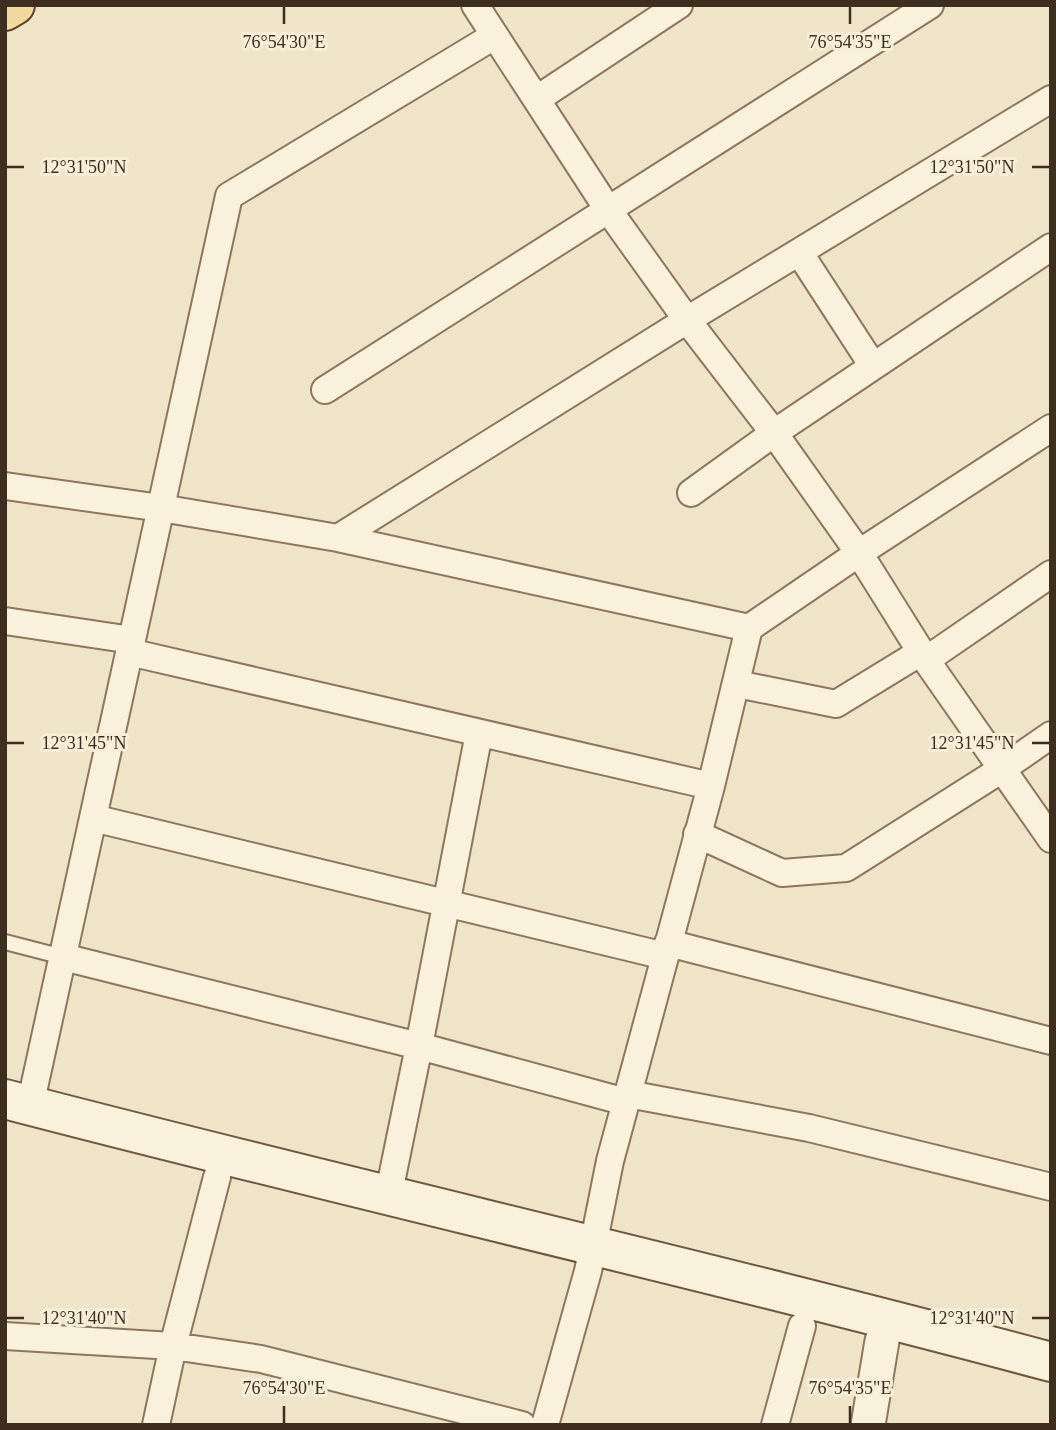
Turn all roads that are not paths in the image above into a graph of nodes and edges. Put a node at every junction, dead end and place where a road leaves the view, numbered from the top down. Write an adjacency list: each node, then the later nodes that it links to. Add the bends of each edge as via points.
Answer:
1 (15, 5): 5 (main road)
2 (475, 5): 6 (street)
3 (679, 5): 7 (street)
4 (930, 5): 9 (street)
5 (5, 11)
6 (494, 36): 7 (street); 19 (street, via 229,196)
7 (537, 99): 9 (street)
8 (1051, 99): 11 (street)
9 (609, 211): 12 (street); 14 (street)
10 (1051, 247): 13 (street)
11 (799, 252): 12 (street); 13 (street)
12 (687, 320): 16 (street); 20 (street)
13 (873, 366): 16 (street)
14 (325, 390)
15 (1051, 428): 21 (street)
16 (774, 433): 18 (street); 21 (street)
17 (5, 486): 19 (street)
18 (691, 493)
19 (161, 508): 20 (street); 25 (street)
20 (338, 538): 24 (street)
21 (859, 552): 24 (street); 26 (street)
22 (1051, 573): 26 (street)
23 (5, 621): 25 (street)
24 (749, 628): 27 (street)
25 (131, 646): 28 (street); 32 (street)
26 (924, 656): 27 (street, via 836,704); 30 (street)
27 (737, 684): 31 (street)
28 (479, 733): 31 (street); 35 (street)
29 (1051, 735): 30 (street)
30 (1002, 769): 33 (street, via 846,868 782,873); 34 (street)
31 (711, 786): 33 (street)
32 (93, 818): 35 (street); 38 (street)
33 (697, 834): 37 (street)
34 (1051, 839)
35 (447, 903): 37 (street); 40 (street)
36 (5, 942): 38 (lane)
37 (666, 950): 39 (street); 41 (street)
38 (63, 957): 40 (street); 42 (street)
39 (1051, 1041)
40 (419, 1046): 41 (street); 45 (street)
41 (627, 1098): 44 (street, via 809,1128); 46 (street)
42 (14, 1110): 43 (main road); 45 (main road, via 285,1169)
43 (217, 1177): 46 (main road); 50 (street)
44 (1051, 1187)
45 (388, 1197): 46 (main road)
46 (590, 1259): 47 (main road); 51 (main road, via 898,1321); 55 (street)
47 (802, 1326): 49 (main road); 56 (street)
48 (5, 1336): 50 (street)
49 (882, 1341): 52 (main road); 57 (street)
50 (173, 1346): 53 (street); 54 (street, via 261,1359)
51 (1051, 1362)
52 (1051, 1385)
53 (156, 1425)
54 (522, 1425)
55 (545, 1425)
56 (775, 1425)
57 (868, 1425)

